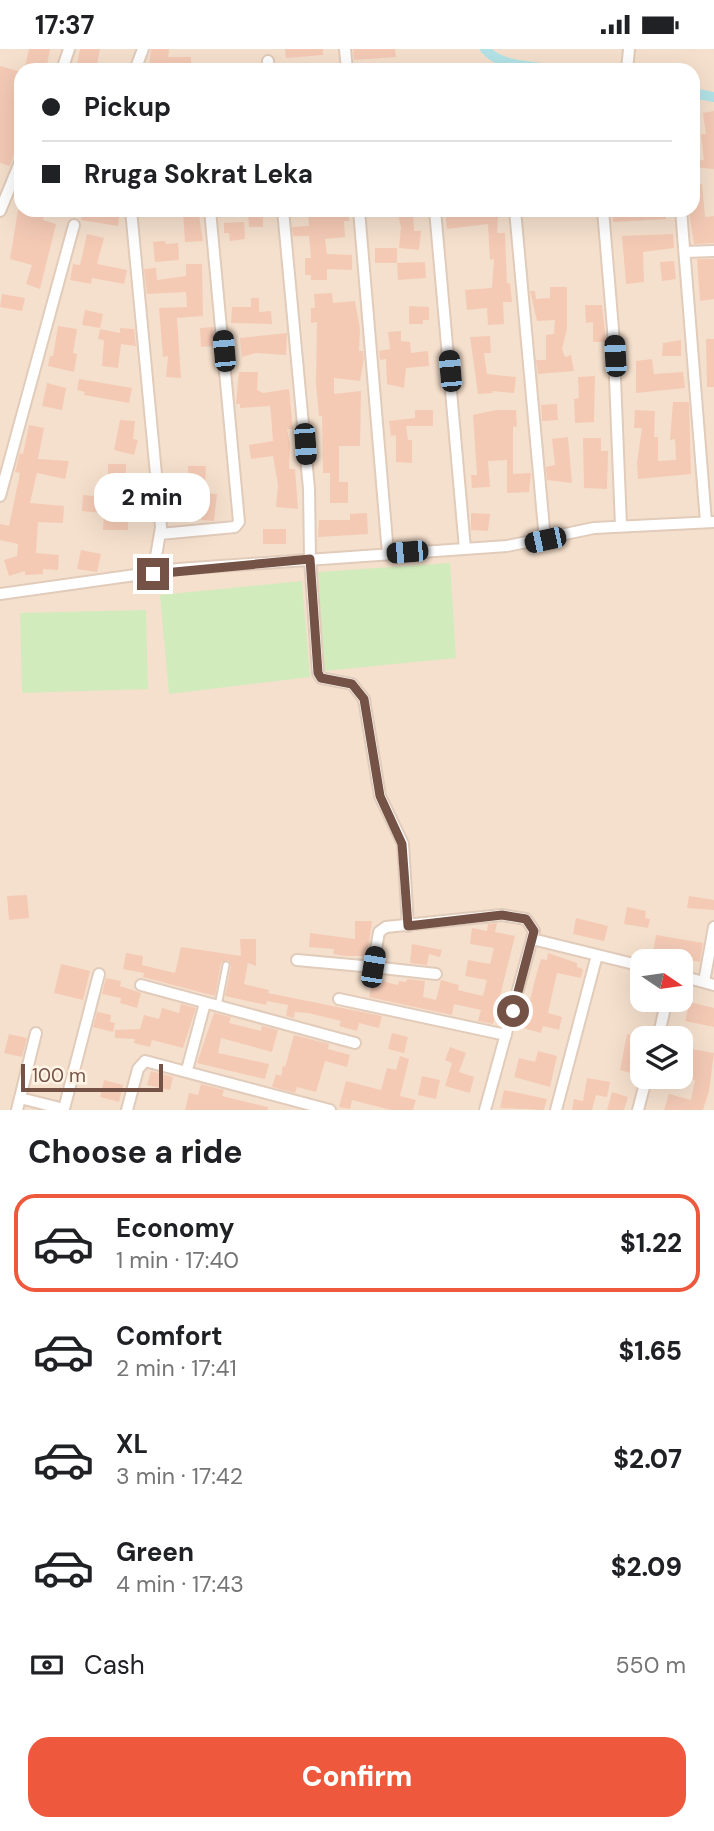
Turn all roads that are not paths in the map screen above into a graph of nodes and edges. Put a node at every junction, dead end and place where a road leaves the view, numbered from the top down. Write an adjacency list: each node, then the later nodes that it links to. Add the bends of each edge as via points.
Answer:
1 (14, 177): 2 (street)
2 (0, 211)
3 (132, 217): 17 (street)
4 (211, 217): 17 (street, via 239,522 234,527)
5 (284, 217): 21 (street, via 309,489)
6 (360, 217): 20 (street)
7 (436, 217): 19 (street)
8 (516, 217): 18 (street)
9 (604, 217): 16 (street)
10 (682, 217): 13 (street)
11 (74, 225): 14 (street)
12 (714, 250): 13 (street)
13 (685, 252): 15 (street)
14 (0, 496)
15 (710, 522): 16 (street)
16 (621, 526): 18 (street)
17 (160, 534): 22 (street)
18 (545, 540): 19 (street)
19 (465, 548): 20 (street)
20 (388, 554): 21 (street)
21 (310, 559): 22 (street); 24 (street, via 318,673 321,678 352,684 364,699 380,796 402,844)
22 (153, 574): 23 (street)
23 (0, 594)
24 (408, 917): 26 (street, via 516,915 531,925); 31 (street, via 382,928)
25 (714, 927): 34 (street)
26 (532, 939): 27 (street); 40 (street)
27 (597, 954): 29 (street); 49 (street)
28 (297, 960): 31 (street)
29 (630, 963)
30 (226, 965): 38 (lane)
31 (373, 967): 33 (street)
32 (99, 974): 44 (street, via 64,1109)
33 (436, 974)
34 (709, 984)
35 (141, 985): 37 (street)
36 (339, 999): 40 (street)
37 (205, 1003): 38 (street); 42 (street)
38 (218, 1006): 41 (street)
39 (36, 1033): 44 (street)
40 (506, 1035): 48 (street)
41 (355, 1044)
42 (187, 1070): 45 (street); 47 (street, via 151,1061 141,1064)
43 (644, 1089): 50 (street)
44 (20, 1098): 46 (street)
45 (325, 1109)
46 (17, 1110)
47 (127, 1110)
48 (485, 1110)
49 (556, 1110)
50 (638, 1110)

